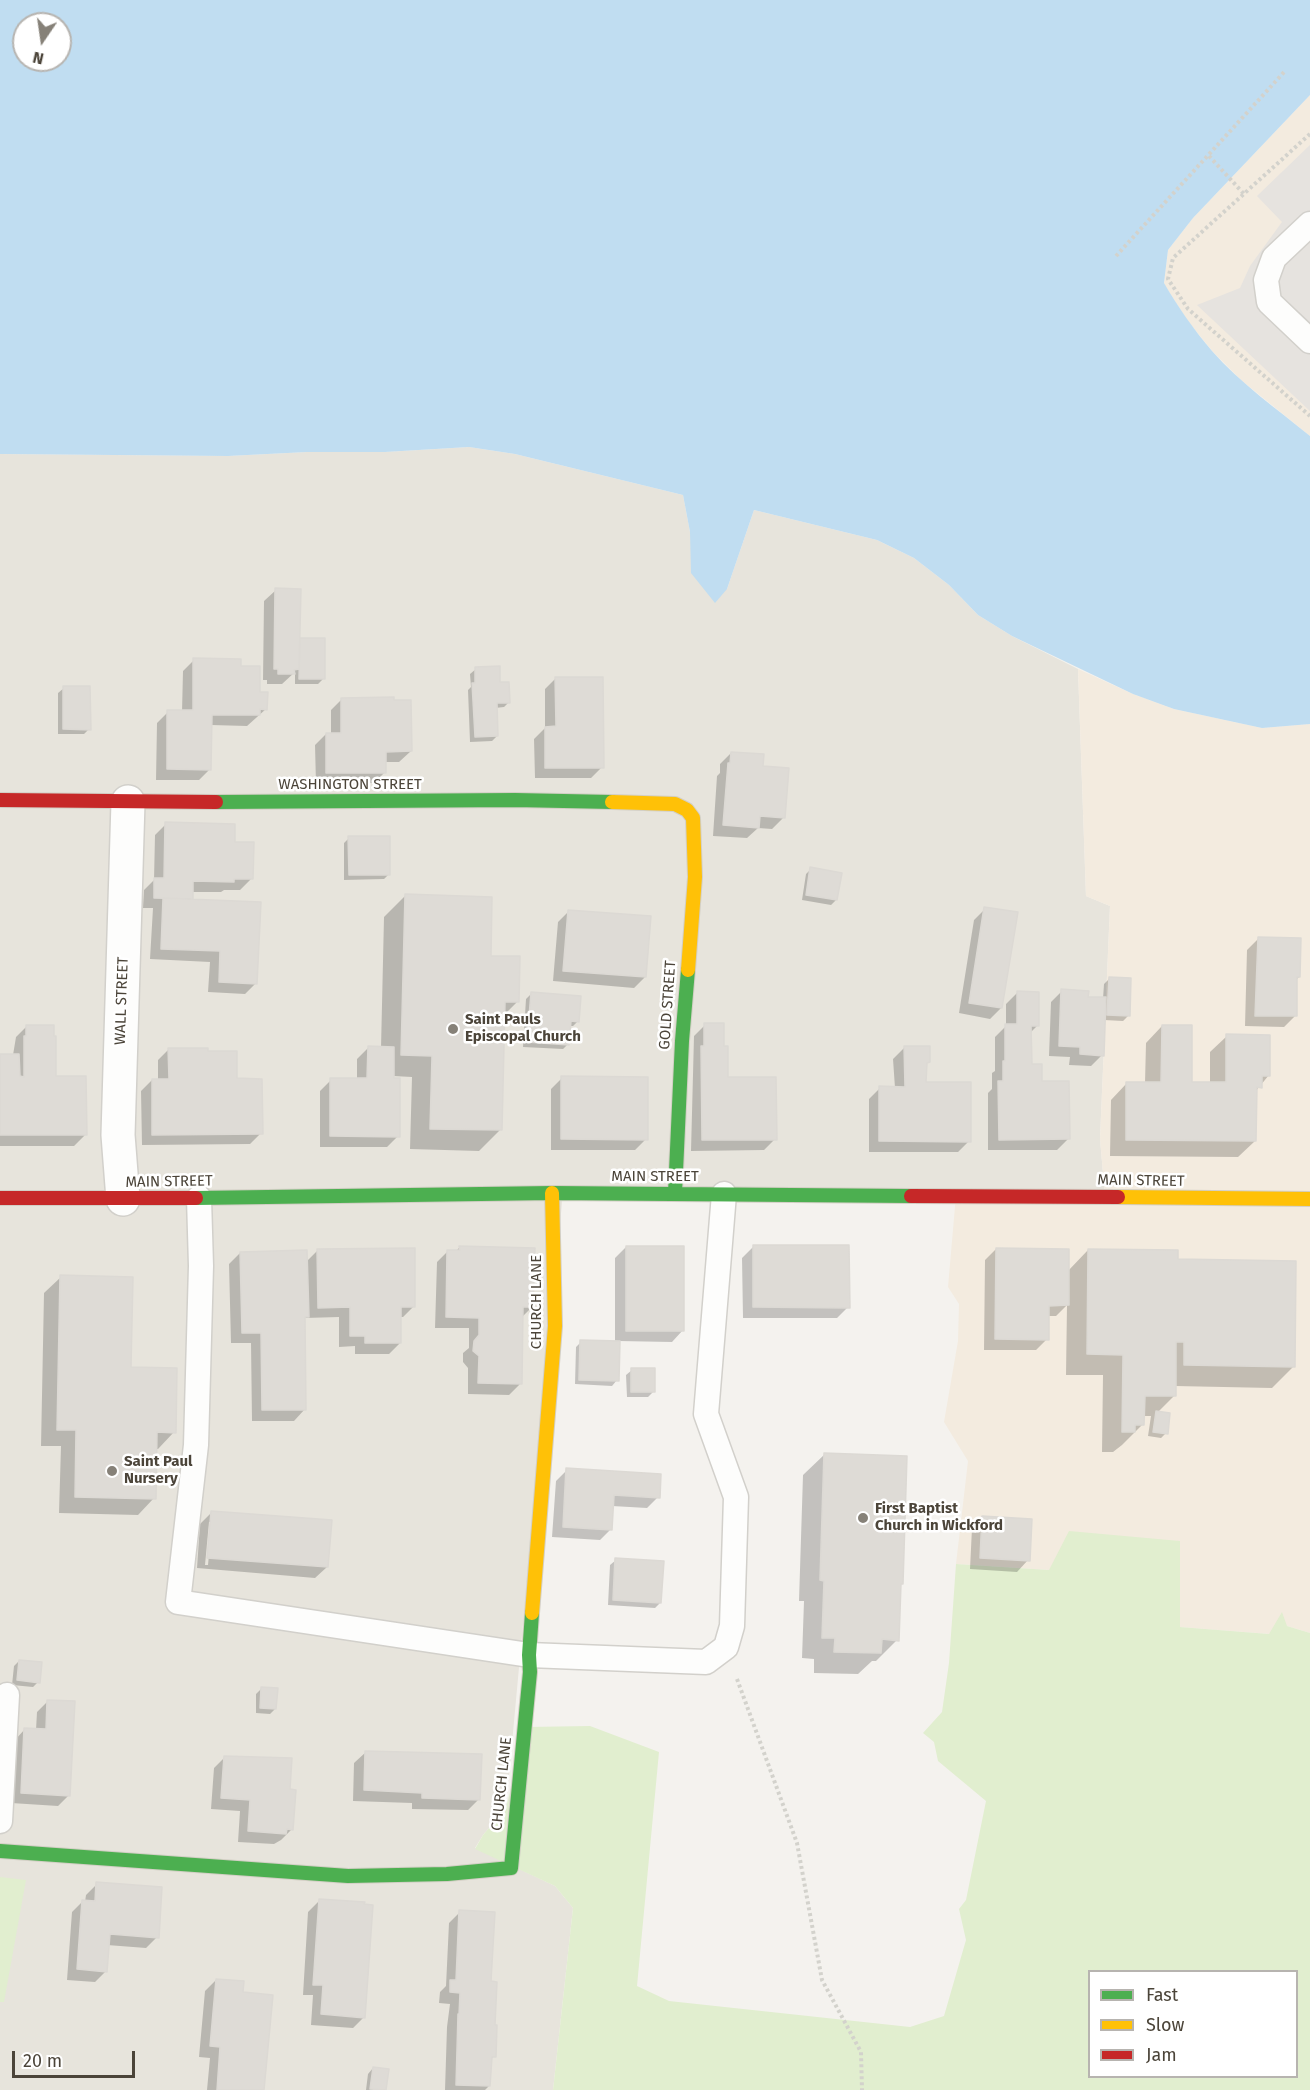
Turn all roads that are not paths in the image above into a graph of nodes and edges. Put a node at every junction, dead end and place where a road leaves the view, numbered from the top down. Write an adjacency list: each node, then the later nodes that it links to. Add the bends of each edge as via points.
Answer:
1 (1310, 224): 2 (lane, via 1274,258 1266,280 1269,302)
2 (1310, 341)
3 (0, 800): 4 (street, WASHINGTON STREET)
4 (128, 802): 5 (street, WASHINGTON STREET, via 515,800 675,804); 11 (street, WALL STREET, via 118,1136)
5 (693, 818): 7 (street, GOLD STREET, via 694,877)
6 (552, 1193): 7 (street, MAIN STREET); 10 (street, MAIN STREET); 13 (street, CHURCH LANE, via 555,1326)
7 (675, 1193): 8 (street, MAIN STREET)
8 (724, 1194): 12 (street, MAIN STREET); 13 (lane, via 706,1414 736,1497 732,1626 726,1647 705,1662)
9 (0, 1198): 11 (street, MAIN STREET)
10 (199, 1198): 11 (street, MAIN STREET); 13 (lane, via 196,1446 178,1602)
11 (123, 1199)
12 (1310, 1199)
13 (529, 1655): 16 (street, CHURCH LANE, via 511,1868 348,1876)
14 (8, 1695): 15 (lane)
15 (0, 1821)
16 (0, 1851)

